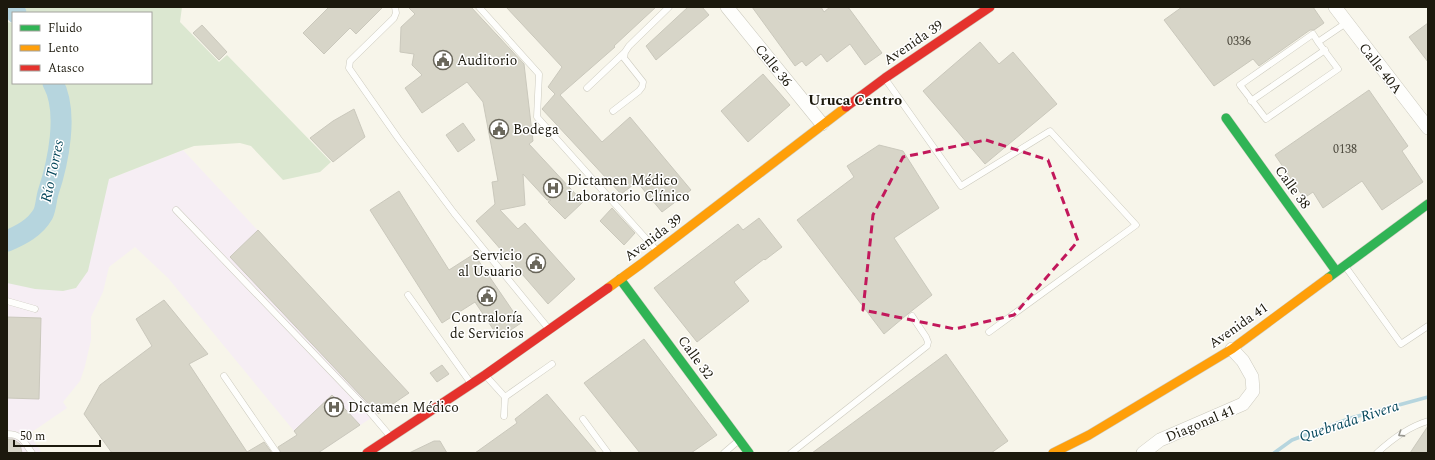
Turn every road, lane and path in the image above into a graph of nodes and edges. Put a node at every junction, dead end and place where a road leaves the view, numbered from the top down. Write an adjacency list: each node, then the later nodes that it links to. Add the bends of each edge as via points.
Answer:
1 (395, 7): 29 (lane, via 394,18 350,61 349,68 454,213)
2 (479, 7): 20 (lane, via 539,74 537,117)
3 (669, 7): 10 (lane)
4 (727, 7): 16 (street, Calle 36)
5 (990, 7): 11 (street, Avenida 39)
6 (1335, 7): 7 (street, Calle 40A)
7 (1346, 23): 8 (lane); 17 (street, Calle 40A)
8 (1318, 42): 9 (lane); 13 (lane, via 1313,34 1240,85)
9 (1325, 50): 13 (lane); 13 (lane, via 1338,69 1266,119)
10 (625, 52): 12 (lane); 14 (lane, via 624,58 643,82 642,87)
11 (884, 78): 16 (street, Avenida 39); 30 (lane, via 961,186 1050,131 1136,225)
12 (587, 88)
13 (1251, 101)
14 (613, 111)
15 (1226, 118): 22 (street, Calle 38)
16 (822, 124): 20 (street, Avenida 39)
17 (1428, 128)
18 (1428, 204): 21 (street, Avenida 41)
19 (176, 210): 41 (lane)
20 (658, 252): 23 (street, Avenida 39)
21 (1344, 265): 22 (street, Avenida 41); 28 (lane, via 1401,344)
22 (1336, 271): 31 (street, Avenida 41)
23 (620, 278): 29 (street, Avenida 39); 42 (street, Calle 32)
24 (408, 295): 35 (lane)
25 (7, 301): 26 (lane)
26 (35, 309)
27 (912, 316): 49 (lane, via 926,337 927,346)
28 (1428, 326)
29 (549, 329): 33 (street, Avenida 39)
30 (989, 332)
31 (1232, 349): 50 (street, Avenida 41, via 1089,435); 51 (street, Diagonal 41, via 1252,377 1253,391 1243,404 1160,440)
32 (552, 364): 36 (lane)
33 (484, 375): 35 (street, Avenida 39); 36 (lane)
34 (224, 376): 44 (lane)
35 (471, 384): 41 (street, Avenida 39)
36 (505, 397): 37 (lane)
37 (504, 416)
38 (583, 419): 46 (lane)
39 (1428, 421): 52 (lane, one-way to 52, via 1415,425)
40 (7, 434): 43 (lane, via 19,436)
41 (391, 437): 45 (street, Avenida 39)
42 (740, 440): 47 (lane); 48 (street, Calle 32)
43 (32, 453)
44 (277, 453)
45 (367, 453)
46 (608, 453)
47 (724, 453)
48 (749, 453)
49 (791, 453)
50 (1053, 453)
51 (1143, 453)
52 (1377, 453)

